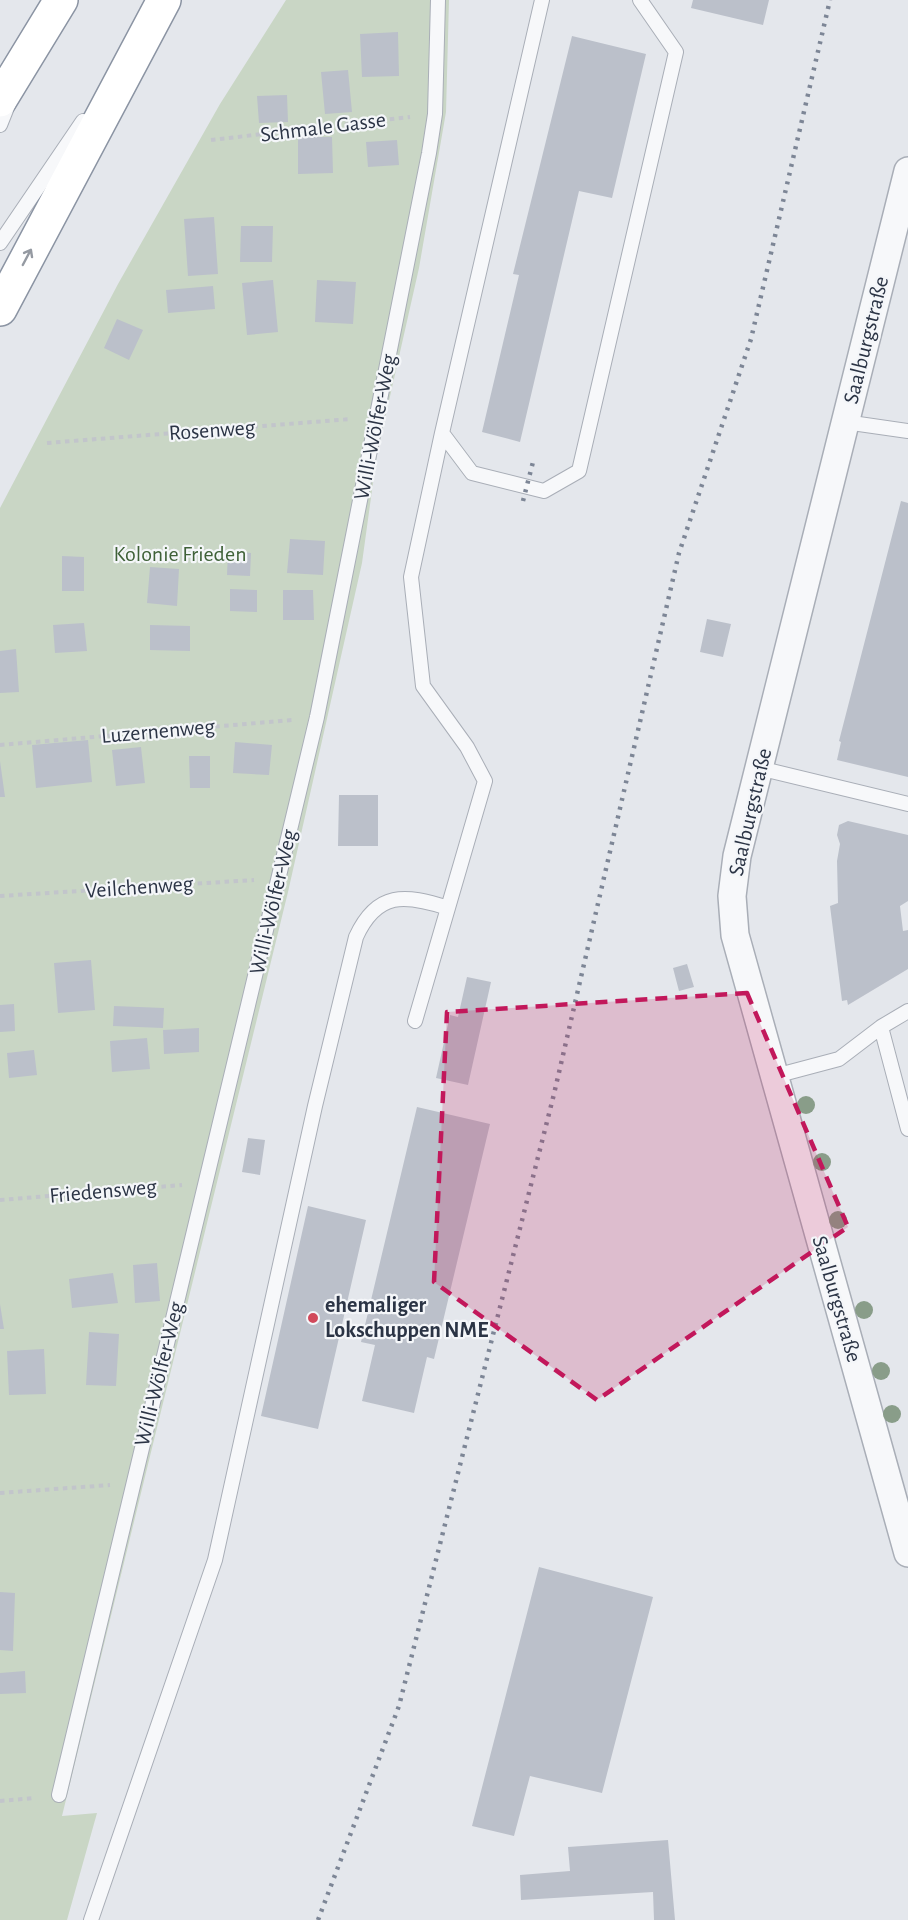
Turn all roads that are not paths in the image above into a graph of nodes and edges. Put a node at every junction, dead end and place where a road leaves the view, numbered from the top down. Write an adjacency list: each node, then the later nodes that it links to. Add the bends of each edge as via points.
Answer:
1 (61, 0): 6 (highway)
2 (438, 0): 24 (lane, Willi-Wölfer-Weg, via 435,114 317,717)
3 (542, 0): 14 (lane)
4 (640, 0): 14 (lane, via 676,52 579,471 544,491 472,472)
5 (157, 11): 10 (lane); 11 (highway, one-way to 5)
6 (31, 48): 7 (highway); 8 (lane)
7 (0, 100)
8 (0, 125)
9 (908, 171): 12 (street, Saalburgstraße)
10 (0, 243)
11 (0, 309)
12 (845, 422): 13 (lane); 15 (street, Saalburgstraße)
13 (908, 432)
14 (442, 433): 17 (lane, via 411,578 423,686 467,747 484,781)
15 (759, 768): 16 (lane); 21 (street, Saalburgstraße, via 737,856 732,896 735,934)
16 (908, 804)
17 (448, 908): 19 (lane); 25 (lane, via 415,898 397,899 365,916 356,937 214,1560)
18 (908, 1011): 20 (lane)
19 (415, 1021)
20 (881, 1027): 21 (lane, via 839,1059); 22 (lane)
21 (775, 1076): 23 (street, Saalburgstraße)
22 (908, 1130)
23 (908, 1553)
24 (59, 1795)
25 (91, 1920)

